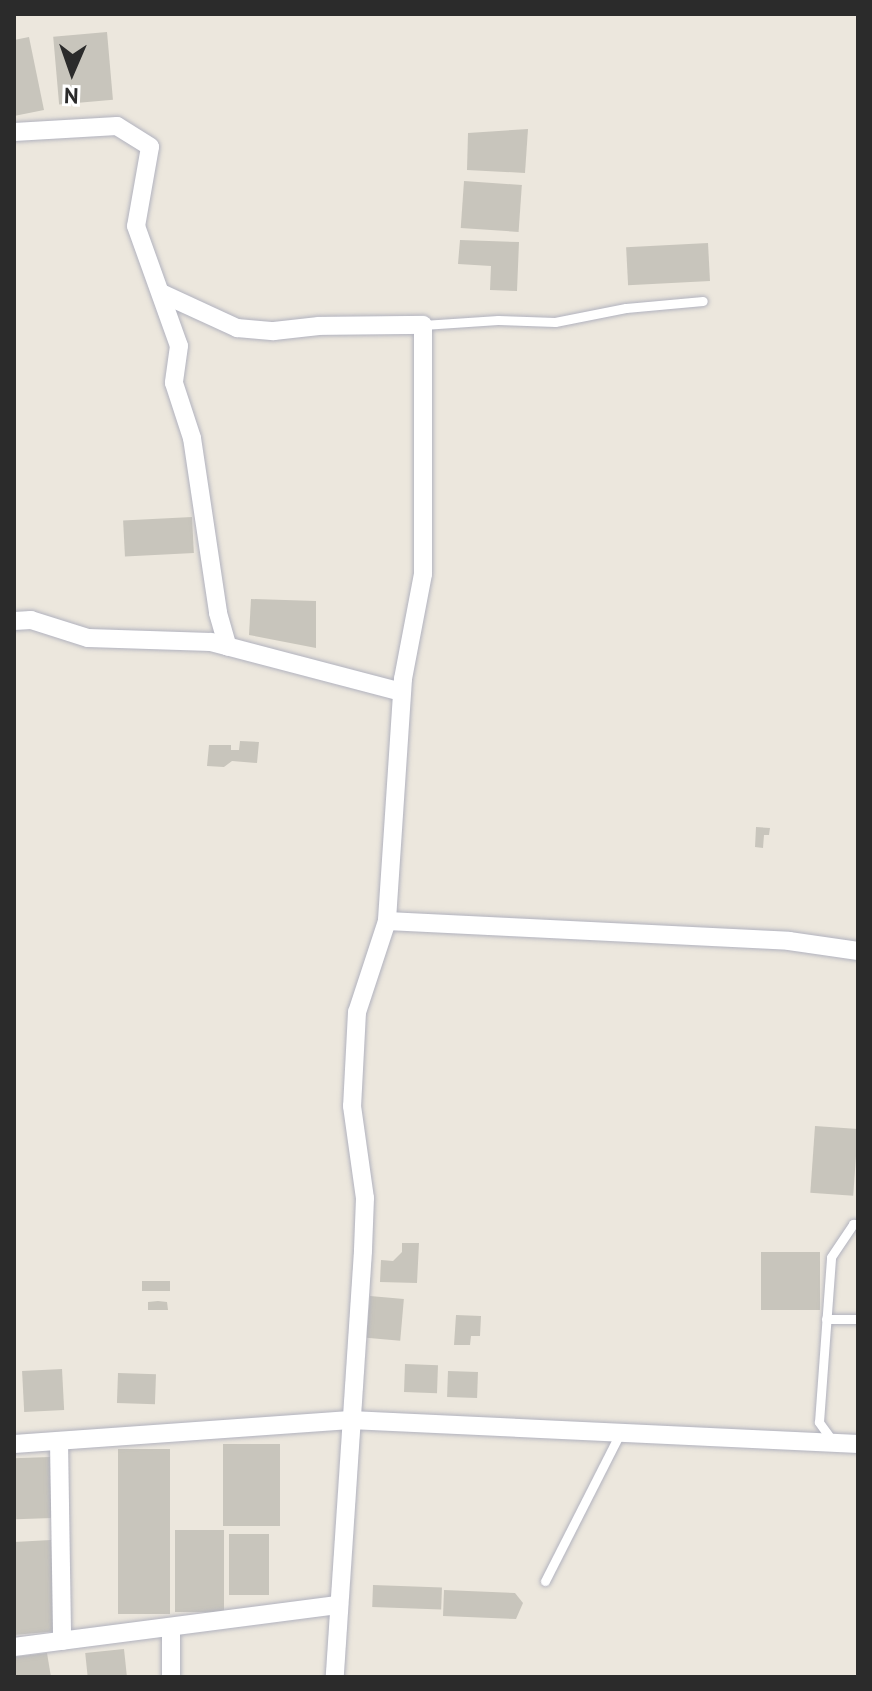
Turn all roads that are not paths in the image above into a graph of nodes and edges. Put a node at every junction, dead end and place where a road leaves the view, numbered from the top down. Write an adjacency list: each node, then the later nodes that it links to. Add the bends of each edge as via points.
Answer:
1 (14, 132): 2 (street, via 117,126 150,147 136,226)
2 (161, 293): 4 (street, via 237,328); 6 (street, via 179,346 174,383 192,438 218,613)
3 (703, 301): 4 (lane, via 555,322)
4 (423, 325): 7 (street, via 423,574)
5 (14, 621): 6 (street, via 31,620 88,638)
6 (228, 647): 7 (street)
7 (402, 692): 8 (street)
8 (387, 921): 9 (street, via 789,941); 13 (street, via 357,1012 352,1106 364,1212)
9 (858, 951)
10 (858, 1224): 11 (lane, via 831,1257)
11 (826, 1319): 12 (lane); 16 (lane, via 819,1422)
12 (858, 1319)
13 (350, 1420): 14 (street); 15 (street); 20 (street)
14 (620, 1433): 16 (street); 19 (lane)
15 (59, 1441): 17 (street); 22 (street)
16 (834, 1443): 18 (street)
17 (14, 1444)
18 (858, 1444)
19 (545, 1581)
20 (339, 1605): 21 (street); 25 (street)
21 (171, 1627): 22 (street); 24 (street)
22 (62, 1641): 23 (street)
23 (14, 1647)
24 (171, 1677)
25 (335, 1677)

